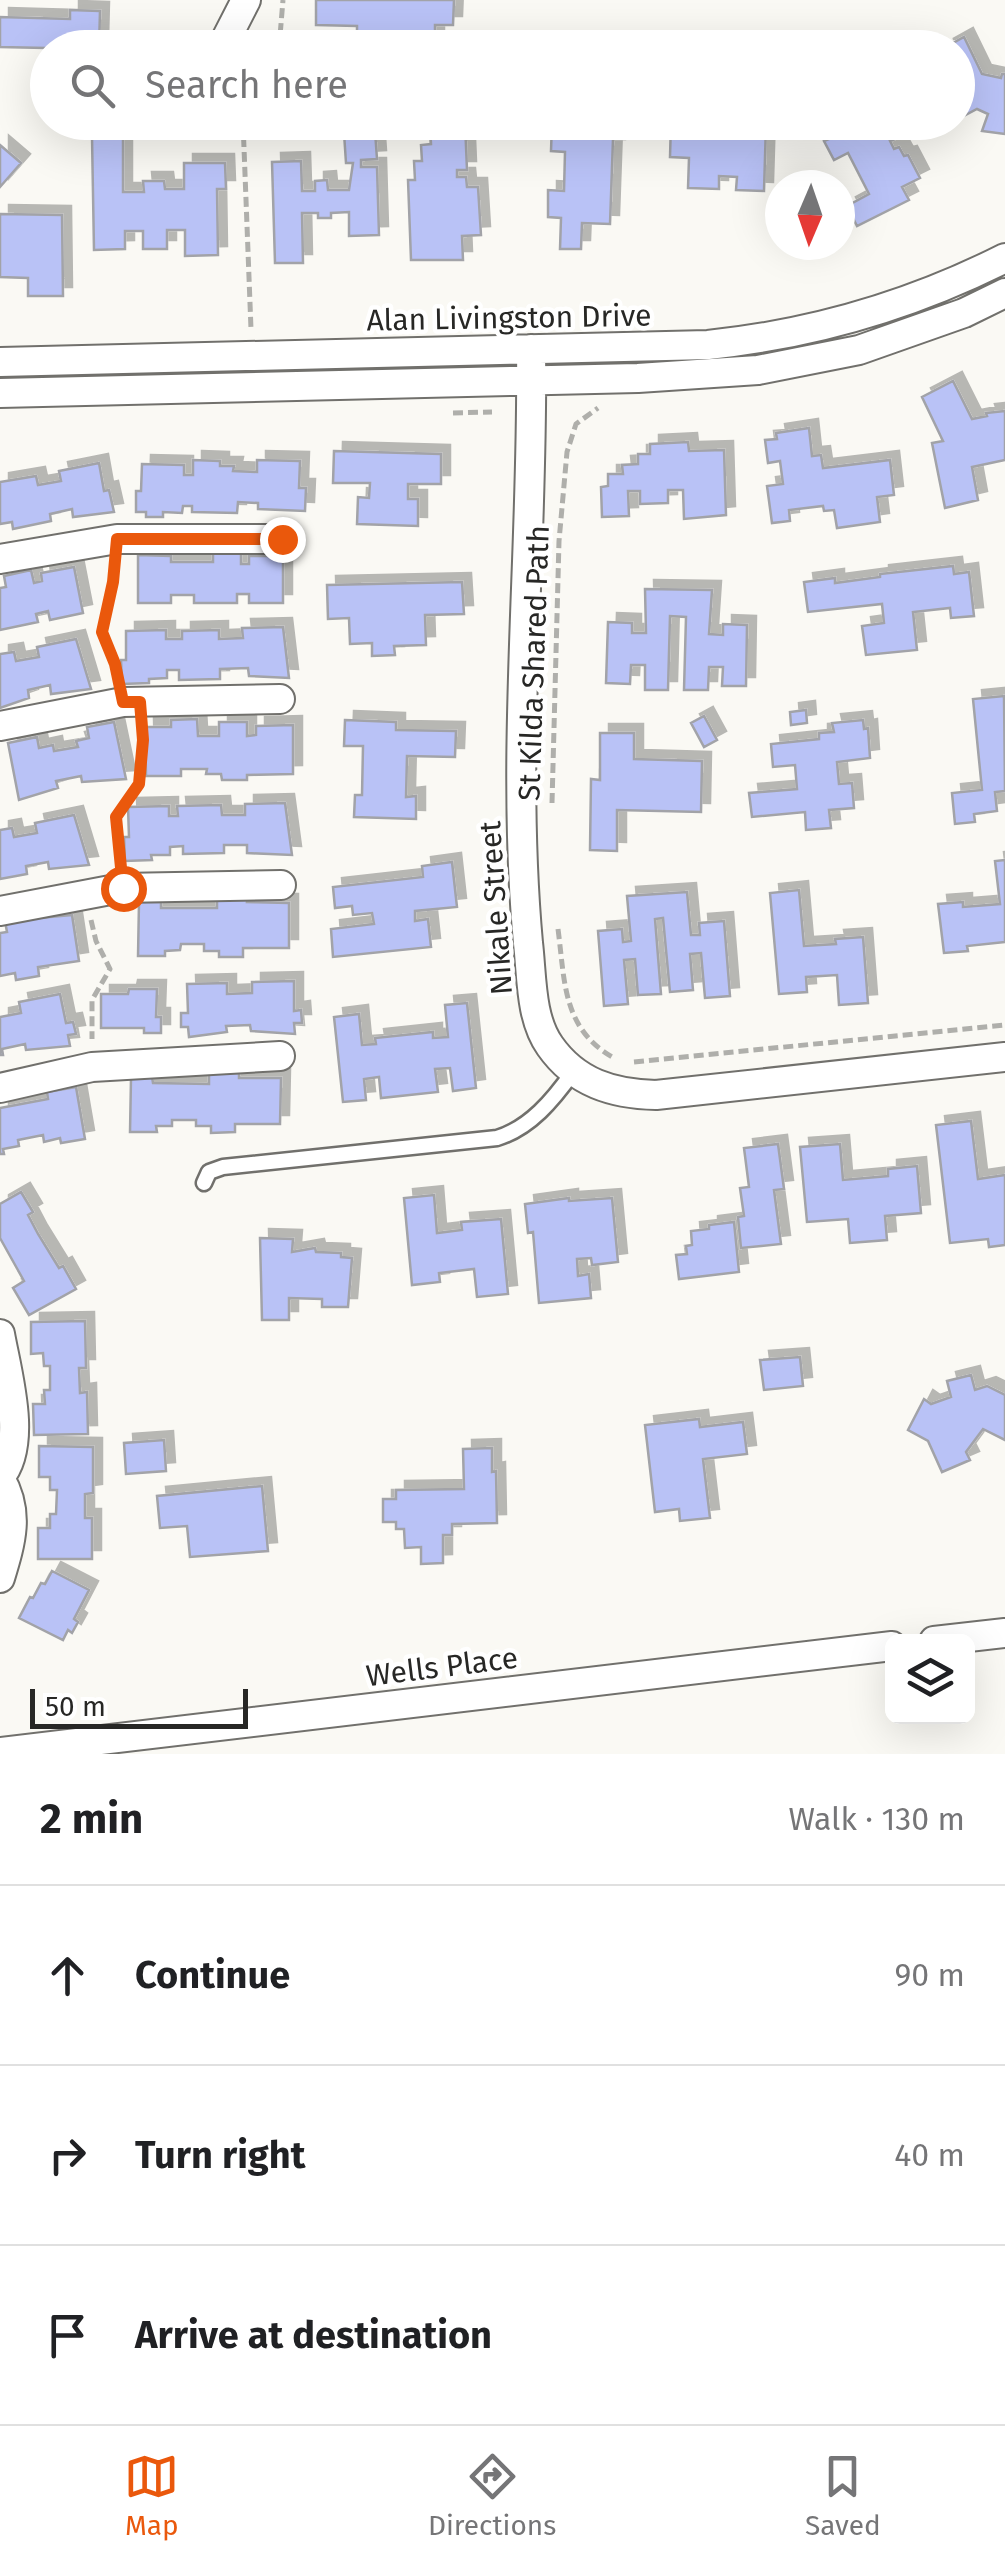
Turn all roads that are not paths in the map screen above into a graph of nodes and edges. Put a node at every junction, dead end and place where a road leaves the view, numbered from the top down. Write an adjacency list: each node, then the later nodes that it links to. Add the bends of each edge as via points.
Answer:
1 (246, 0): 2 (street)
2 (230, 30)
3 (1005, 258): 5 (street, Alan Livingston Drive, via 908,302 813,330 708,345)
4 (1005, 293): 7 (street, Alan Livingston Drive, via 916,331 820,359 694,376)
5 (531, 349): 6 (street, Alan Livingston Drive); 7 (street, Nikale Street)
6 (0, 362)
7 (532, 381): 8 (street, Alan Livingston Drive); 17 (street, Nikale Street, via 522,879 539,1020)
8 (0, 393)
9 (282, 539): 10 (street, via 117,539)
10 (0, 559)
11 (280, 699): 12 (street, via 132,702)
12 (0, 726)
13 (281, 885): 14 (street, via 123,888)
14 (0, 911)
15 (280, 1056): 18 (street, via 92,1067)
16 (1005, 1057): 17 (street, via 656,1095 613,1090)
17 (573, 1072): 19 (lane, via 517,1132 223,1167 209,1172)
18 (0, 1088)
19 (204, 1184)
20 (0, 1334): 21 (street, via 13,1452)
21 (0, 1477): 22 (street, via 13,1510)
22 (0, 1578)
23 (1005, 1633): 24 (street)
24 (975, 1637)
25 (885, 1647): 26 (street, Wells Place)
26 (0, 1752)

